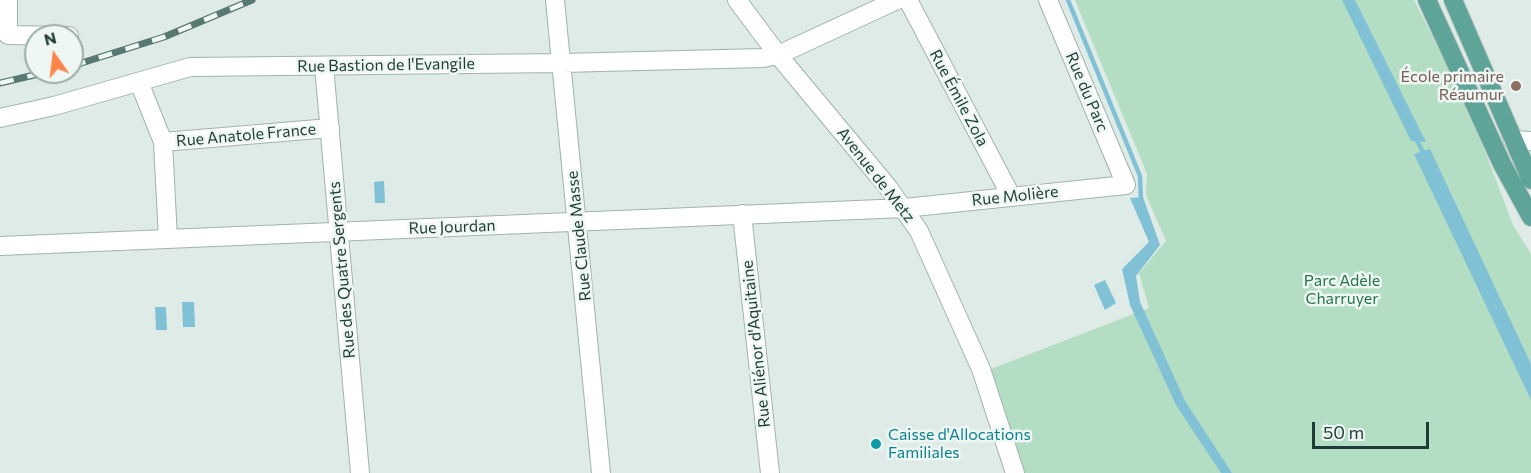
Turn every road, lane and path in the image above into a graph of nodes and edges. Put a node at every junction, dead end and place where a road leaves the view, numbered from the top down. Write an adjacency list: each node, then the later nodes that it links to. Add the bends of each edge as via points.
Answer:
1 (8, 0): 9 (street, via 8,34)
2 (555, 0): 11 (street, Rue Claude Masse)
3 (738, 0): 10 (street, Avenue de Metz)
4 (897, 0): 10 (street, Rue Bastion de l'Evangile)
5 (908, 0): 20 (street, Rue Émile Zola)
6 (1048, 0): 19 (street, Rue du Parc)
7 (1427, 0): 23 (main road, via 1502,164)
8 (1454, 0): 16 (main road)
9 (24, 35)
10 (778, 55): 11 (street, Rue Bastion de l'Evangile); 21 (street, Avenue de Metz)
11 (561, 63): 12 (street, Rue Bastion de l'Evangile); 24 (street, Rue Claude Masse)
12 (324, 66): 13 (street, Rue Bastion de l'Evangile, via 190,67); 15 (street, Rue des Quatre Sergents)
13 (138, 82): 14 (street, Rue Bastion de l'Evangile); 17 (street)
14 (0, 118)
15 (330, 128): 17 (street, Rue Anatole France); 25 (street, Rue des Quatre Sergents)
16 (1522, 140): 18 (main road)
17 (163, 142): 26 (street)
18 (1531, 180)
19 (1126, 185): 20 (street, Rue Molière)
20 (1011, 196): 21 (street, Rue Molière)
21 (904, 208): 22 (street, Rue Jourdan); 31 (street, Avenue de Metz, via 919,231 981,369)
22 (742, 214): 24 (street, Rue Jourdan); 30 (street, Rue Aliénor d'Aquitaine)
23 (1531, 217)
24 (578, 221): 25 (street, Rue Jourdan); 29 (street, Rue Claude Masse)
25 (338, 231): 26 (street, Rue Jourdan); 28 (street, Rue des Quatre Sergents)
26 (168, 239): 27 (street, Rue Jourdan)
27 (0, 246)
28 (360, 473)
29 (601, 473)
30 (770, 473)
31 (1015, 473)

